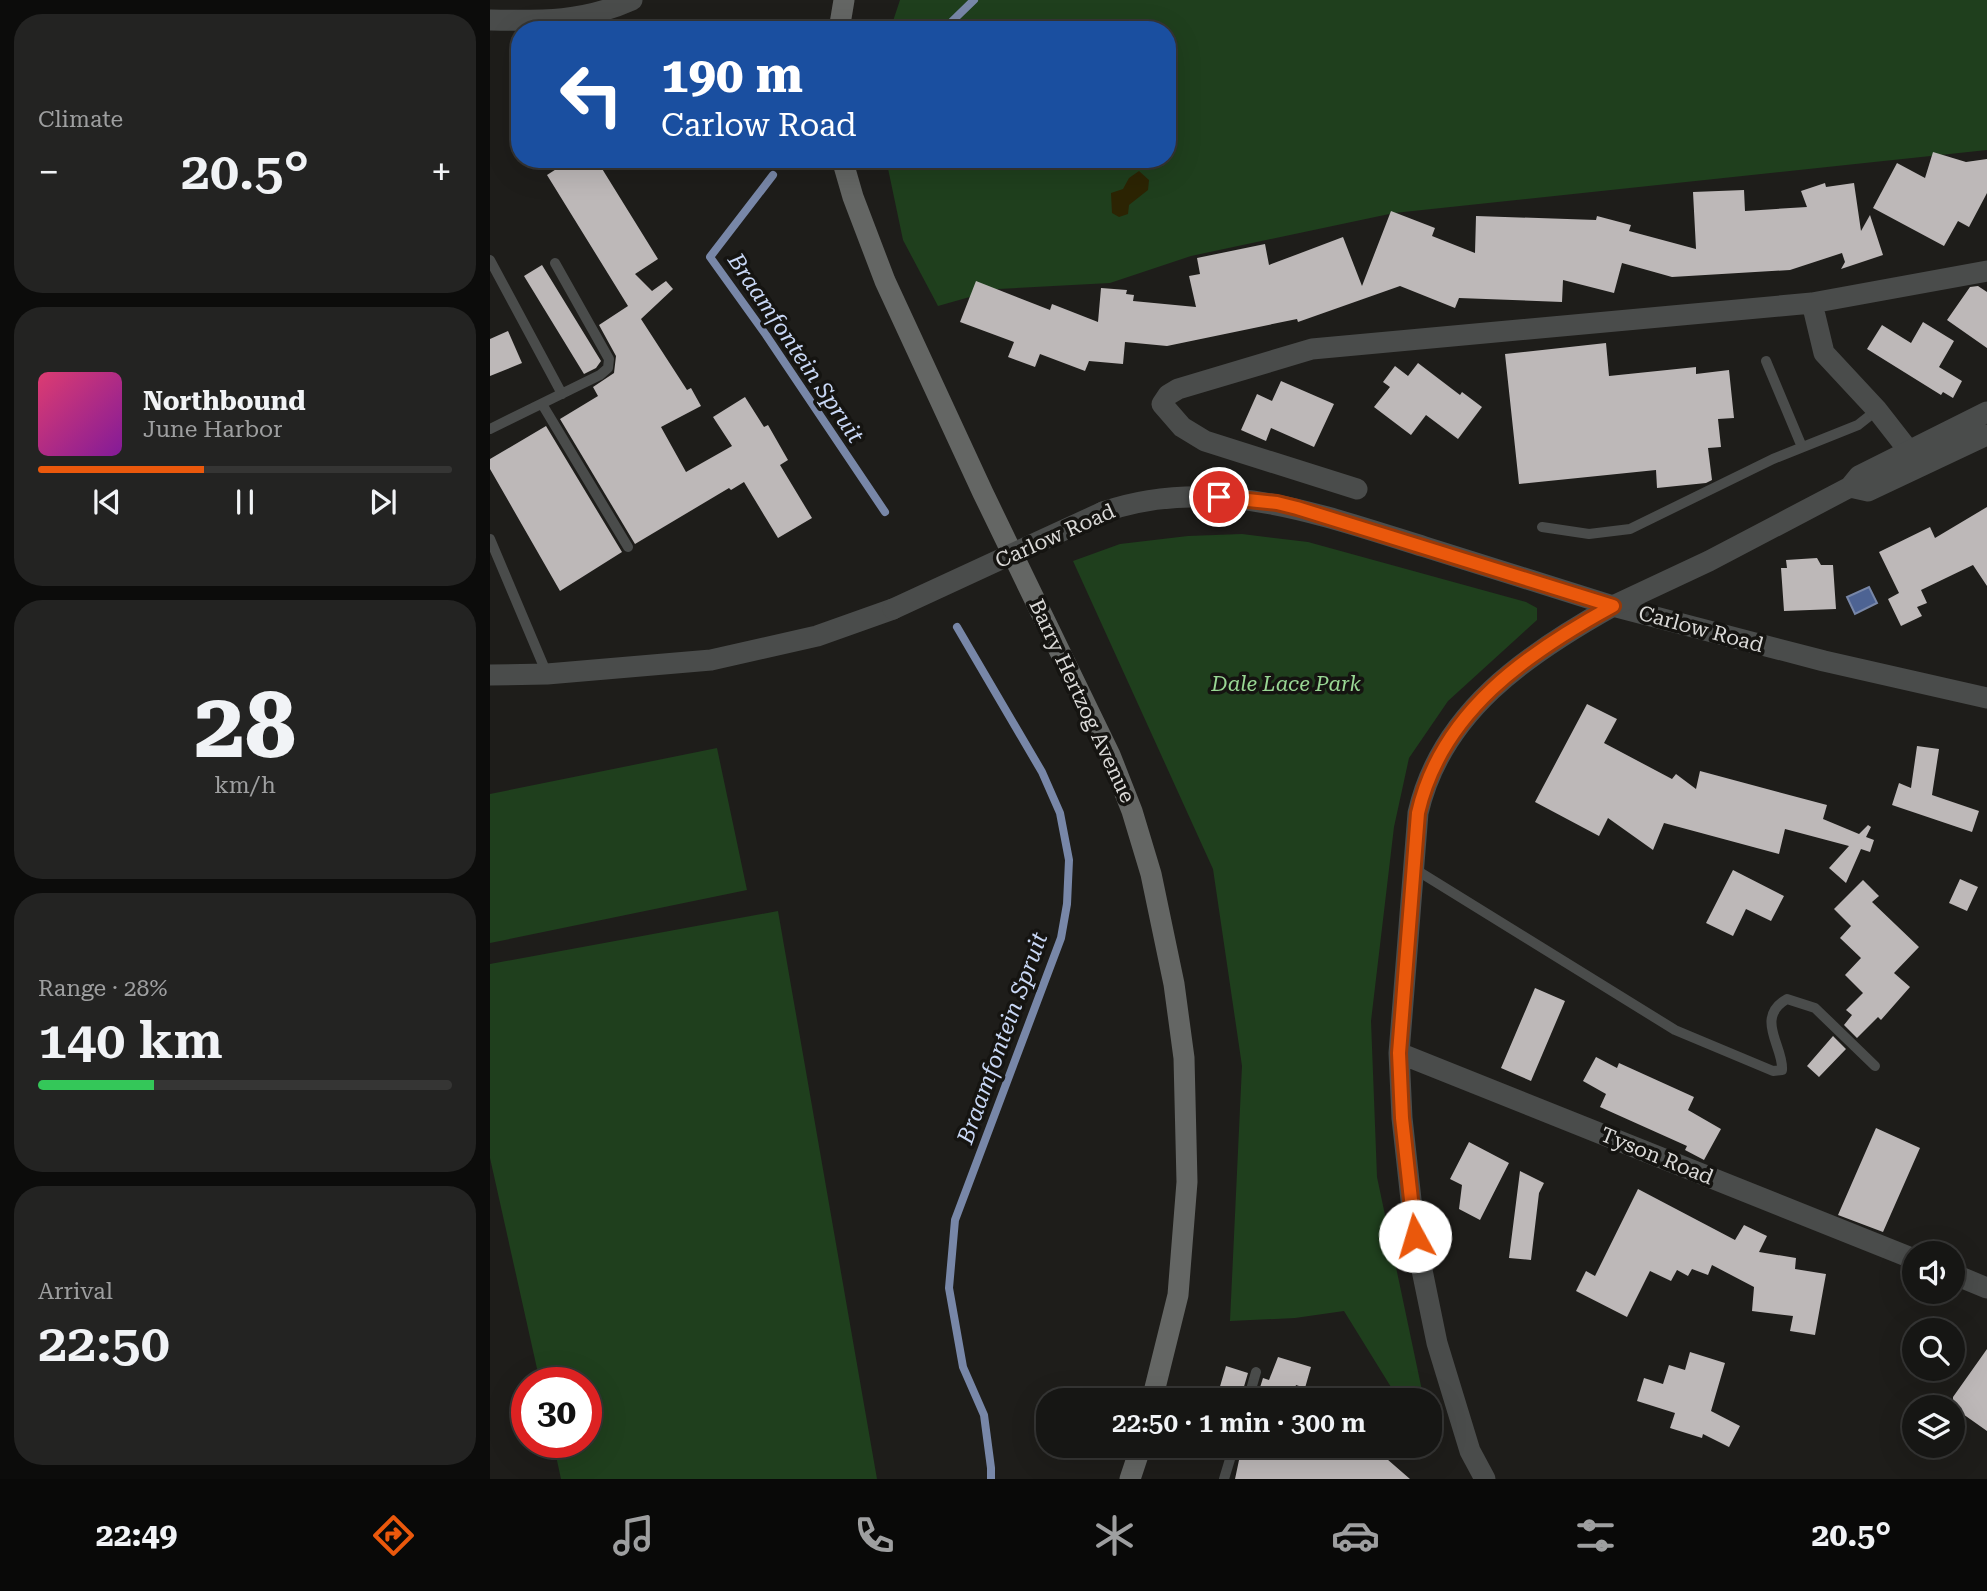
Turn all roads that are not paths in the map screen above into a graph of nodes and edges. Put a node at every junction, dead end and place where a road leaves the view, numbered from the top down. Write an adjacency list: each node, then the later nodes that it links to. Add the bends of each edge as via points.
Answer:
1 (632, 0): 3 (street, via 579,18)
2 (844, 0): 4 (main road)
3 (490, 20)
4 (840, 21)
5 (845, 168): 34 (main road, Barry Hertzog Avenue, via 886,281 1110,755 1151,874 1184,1058 1187,1182 1178,1295)
6 (490, 260): 11 (lane)
7 (555, 263): 11 (lane, via 609,359 608,368 600,375)
8 (1987, 271): 9 (street)
9 (1812, 303): 13 (street, via 1824,353); 19 (street, via 1312,349 1178,389 1162,404 1182,428 1205,441)
10 (1766, 361): 17 (lane)
11 (562, 394): 12 (lane)
12 (542, 404): 15 (lane); 22 (lane)
13 (1877, 410): 17 (lane, via 1858,425); 18 (street)
14 (1987, 412): 18 (street)
15 (492, 424)
16 (1987, 435): 18 (street)
17 (1802, 447): 20 (lane, via 1630,529 1589,534)
18 (1913, 460): 23 (street, via 1859,476 1850,487)
19 (1357, 489)
20 (1542, 527)
21 (490, 539): 24 (lane)
22 (628, 547)
23 (1613, 606): 24 (street, Carlow Road, bridge, via 1277,503 1182,498 1136,502 1102,512 893,610 817,636 711,660); 26 (street, Carlow Road); 27 (street, via 1520,665 1459,724 1443,746 1423,792)
24 (547, 674): 25 (street, Carlow Road)
25 (490, 675)
26 (1987, 698)
27 (1413, 868): 28 (street); 29 (lane, via 1675,1030 1723,1051 1773,1071 1782,1070 1772,1038 1773,1017 1778,1004 1787,999 1815,1008)
28 (1399, 1053): 30 (street, Tyson Road); 40 (street, via 1418,1250 1456,1412 1469,1451)
29 (1875, 1066)
30 (1902, 1254)
31 (1965, 1279): 32 (street)
32 (1987, 1288)
33 (1256, 1372): 35 (lane)
34 (1155, 1388)
35 (1251, 1388)
36 (1137, 1458): 38 (main road)
37 (1230, 1458): 39 (lane)
38 (1130, 1479)
39 (1224, 1479)
40 (1485, 1479)

